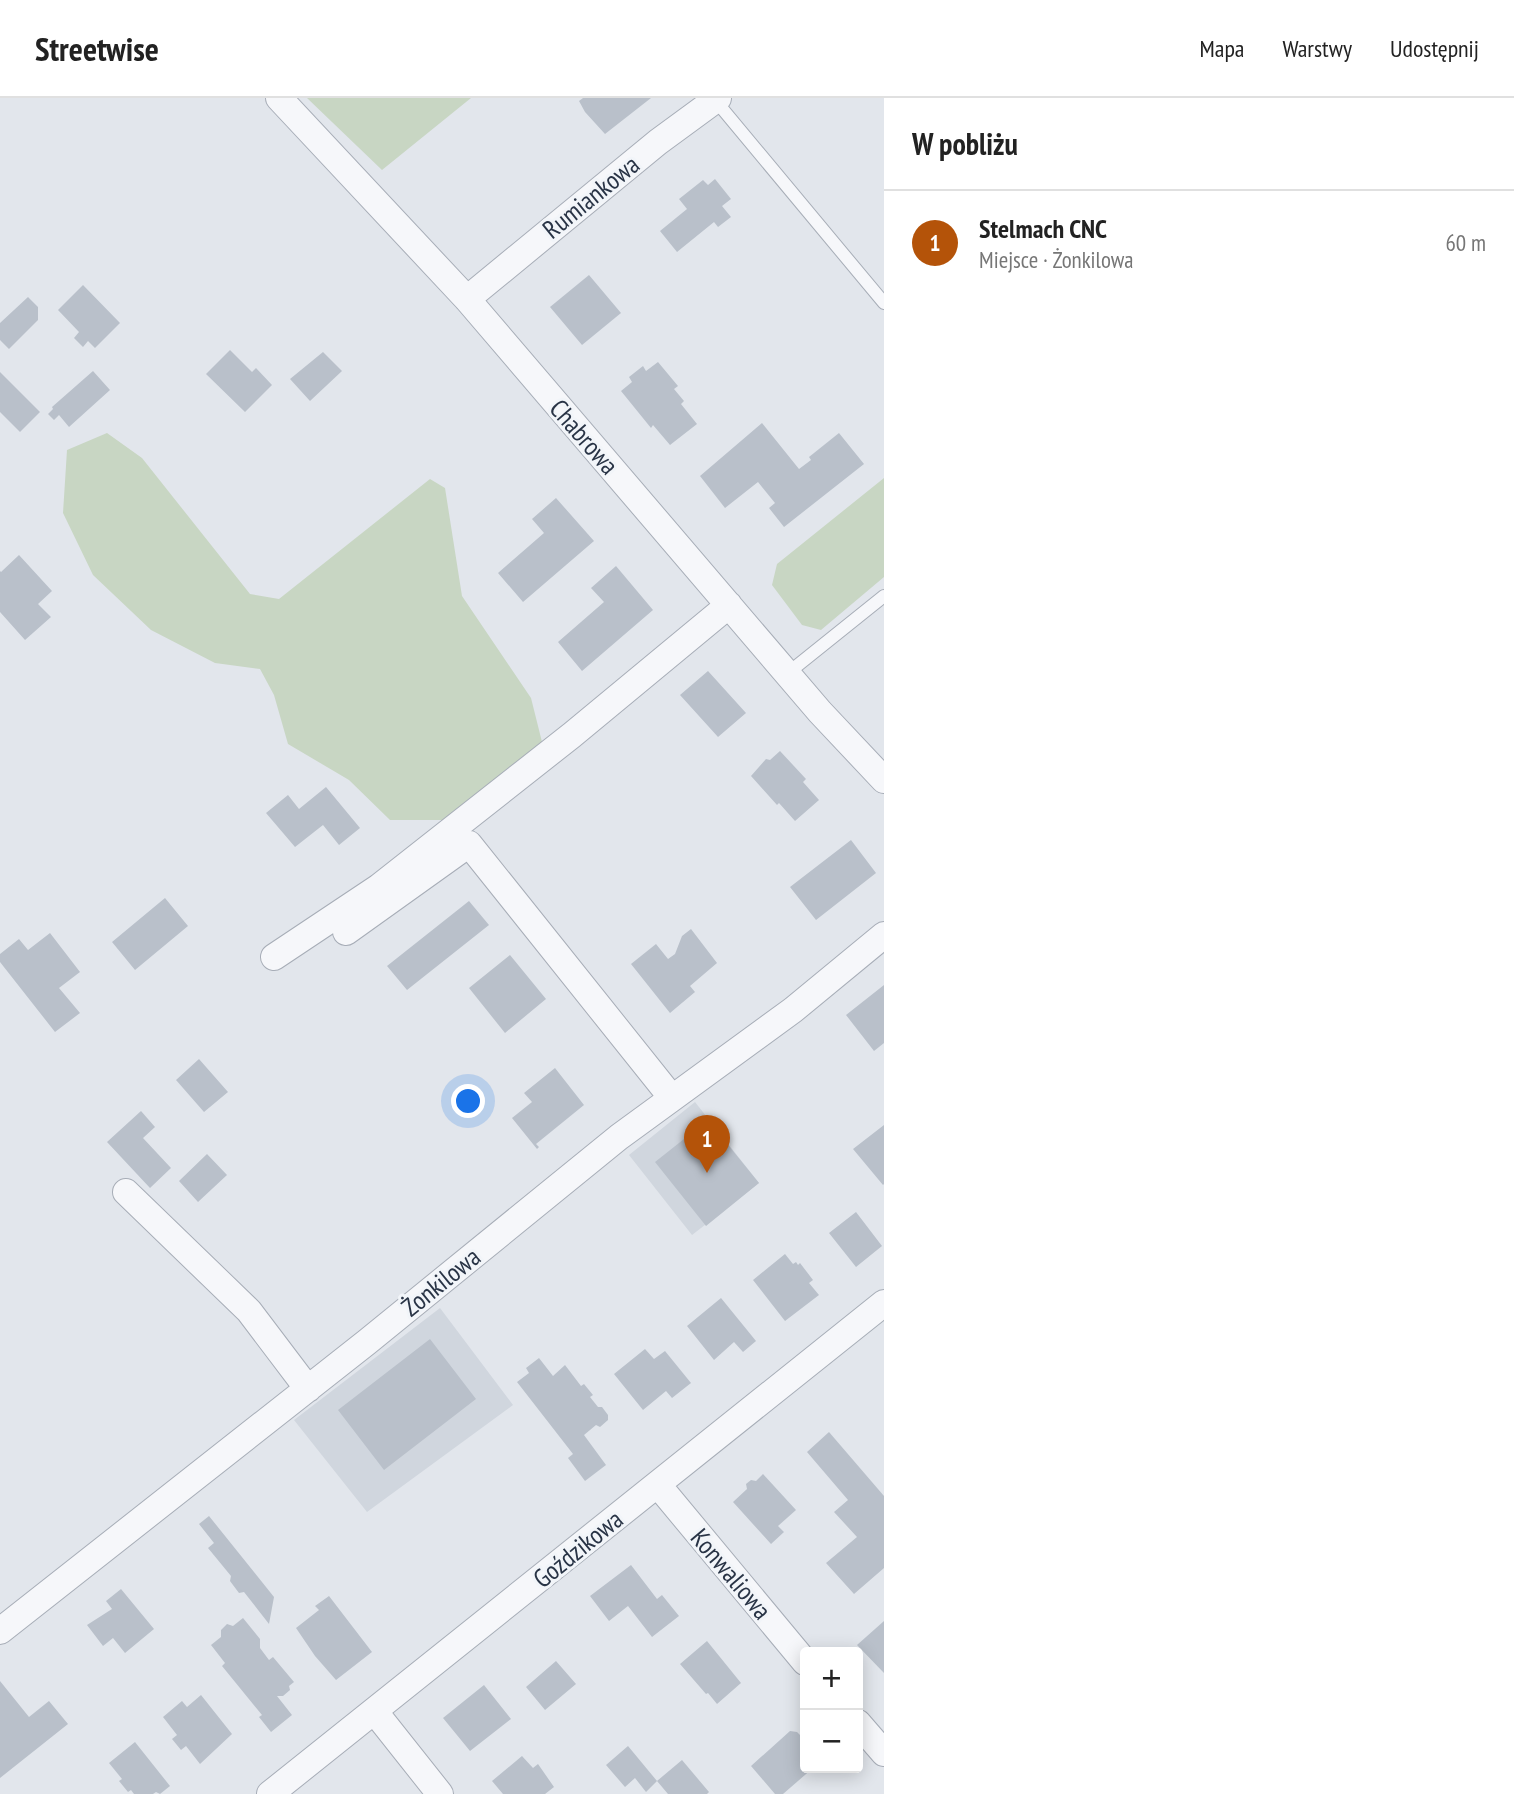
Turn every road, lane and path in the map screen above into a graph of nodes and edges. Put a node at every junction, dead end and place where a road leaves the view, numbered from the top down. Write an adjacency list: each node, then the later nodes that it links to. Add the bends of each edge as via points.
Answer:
1 (279, 98): 3 (street, Chabrowa)
2 (716, 99): 3 (street, Rumiankowa); 4 (lane)
3 (467, 299): 6 (street, Chabrowa)
4 (884, 303)
5 (884, 596): 7 (lane)
6 (729, 605): 7 (street, Chabrowa); 11 (street, via 379,887)
7 (788, 673): 8 (street, Chabrowa)
8 (884, 780)
9 (346, 932): 12 (street, via 469,844)
10 (884, 936): 12 (street, Żonkilowa, via 793,1010)
11 (274, 957)
12 (672, 1098): 15 (street, Żonkilowa)
13 (126, 1192): 15 (street, via 249,1311)
14 (884, 1303): 16 (street, Goździkowa)
15 (308, 1389): 17 (street, Żonkilowa)
16 (658, 1485): 18 (street, Konwaliowa); 19 (street, Goździkowa)
17 (0, 1631)
18 (800, 1656)
19 (375, 1712): 22 (street, Goździkowa); 23 (street)
20 (863, 1729): 21 (street)
21 (884, 1753)
22 (270, 1794)
23 (440, 1794)

